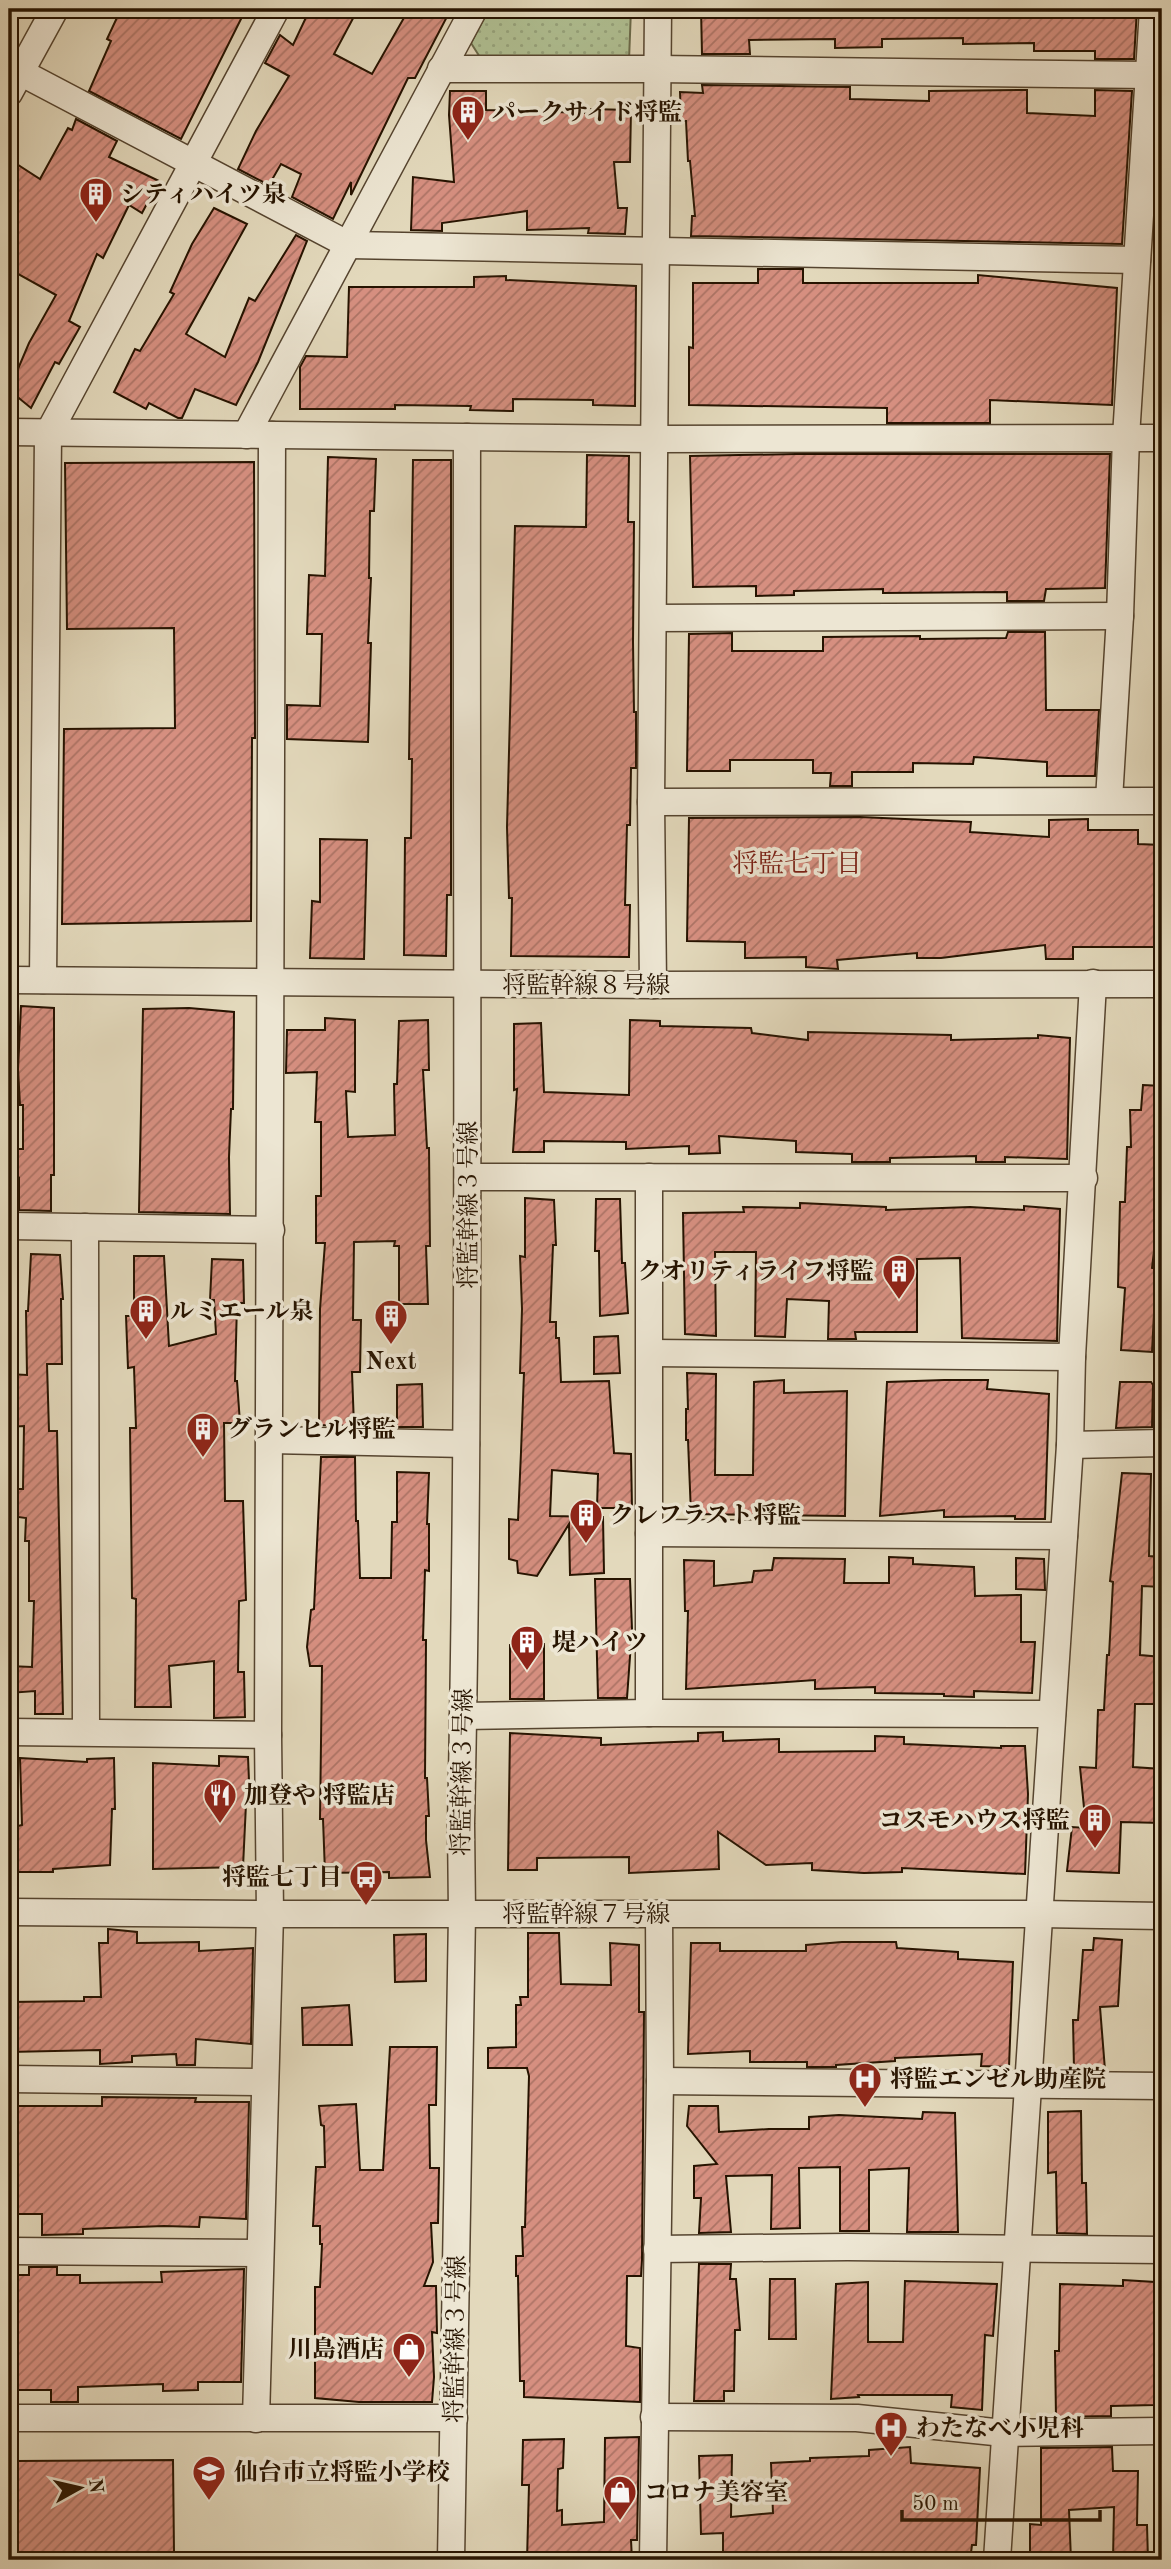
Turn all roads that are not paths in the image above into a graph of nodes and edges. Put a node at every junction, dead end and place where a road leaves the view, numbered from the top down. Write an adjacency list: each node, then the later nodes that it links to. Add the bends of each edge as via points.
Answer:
1 (55, 9): 9 (street)
2 (276, 9): 10 (street)
3 (474, 9): 6 (street)
4 (658, 9): 7 (street)
5 (1153, 9): 8 (street)
6 (441, 69): 7 (street); 11 (street)
7 (656, 69): 8 (street); 12 (street)
8 (1149, 75): 13 (street)
9 (14, 83): 10 (street)
10 (193, 163): 11 (street); 15 (street)
11 (349, 245): 12 (street); 16 (street)
12 (657, 252): 13 (street); 20 (street)
13 (1138, 260): 18 (street)
14 (9, 432): 15 (street)
15 (48, 433): 16 (street); 27 (street)
16 (259, 435): 17 (street); 28 (street)
17 (467, 437): 20 (street); 30 (street, 将監幹線３号線)
18 (1126, 437): 19 (street); 20 (street); 21 (street)
19 (1162, 438)
20 (655, 439): 22 (street)
21 (1120, 616): 22 (street); 23 (street)
22 (654, 618): 25 (street)
23 (1109, 800): 24 (street); 25 (street)
24 (1162, 801)
25 (651, 803): 32 (street)
26 (9, 980): 27 (street, 将監幹線８号線)
27 (43, 980): 28 (street, 将監幹線８号線)
28 (271, 981): 30 (street, 将監幹線８号線); 38 (street)
29 (1093, 983): 31 (street, 将監幹線８号線); 32 (street, 将監幹線８号線); 35 (street)
30 (466, 984): 32 (street, 将監幹線８号線); 33 (street, 将監幹線３号線)
31 (1162, 984)
32 (653, 985)
33 (469, 1177): 34 (street); 43 (street, 将監幹線３号線)
34 (649, 1177): 35 (street); 39 (street)
35 (1084, 1178): 40 (street)
36 (9, 1226): 37 (street)
37 (85, 1227): 38 (street); 51 (street)
38 (271, 1230): 41 (street)
39 (650, 1353): 40 (street); 45 (street)
40 (1072, 1357): 44 (street)
41 (270, 1440): 43 (street); 52 (street)
42 (1162, 1443): 44 (street)
43 (466, 1444): 49 (street, 将監幹線３号線)
44 (1070, 1445): 46 (street)
45 (649, 1533): 46 (street); 47 (street)
46 (1064, 1536): 48 (street)
47 (649, 1713): 48 (street); 49 (street)
48 (1052, 1714): 57 (street)
49 (463, 1716): 55 (street, 将監幹線３号線)
50 (9, 1732): 51 (street)
51 (86, 1732): 52 (street)
52 (268, 1735): 54 (street)
53 (9, 1912): 54 (street, 将監幹線７号線)
54 (270, 1914): 55 (street, 将監幹線７号線); 61 (street)
55 (463, 1914): 56 (street, 将監幹線７号線); 71 (street, 将監幹線３号線)
56 (659, 1914): 57 (street, 将監幹線７号線); 60 (street)
57 (1040, 1914): 58 (street, 将監幹線７号線); 62 (street)
58 (1162, 1916)
59 (9, 2079): 61 (street)
60 (660, 2081): 62 (street); 64 (street)
61 (264, 2082): 68 (street)
62 (1029, 2086): 63 (street); 65 (street)
63 (1162, 2086)
64 (657, 2249): 65 (street); 69 (street)
65 (1017, 2249): 66 (street); 74 (street)
66 (1162, 2250)
67 (9, 2251): 68 (street)
68 (260, 2253): 72 (street)
69 (654, 2417): 74 (street, via 858,2418); 76 (street)
70 (9, 2418): 72 (street)
71 (454, 2418): 72 (street); 75 (street, 将監幹線３号線)
72 (256, 2419)
73 (1162, 2431): 74 (street)
74 (1004, 2433): 77 (street)
75 (451, 2560)
76 (653, 2560)
77 (997, 2560)

